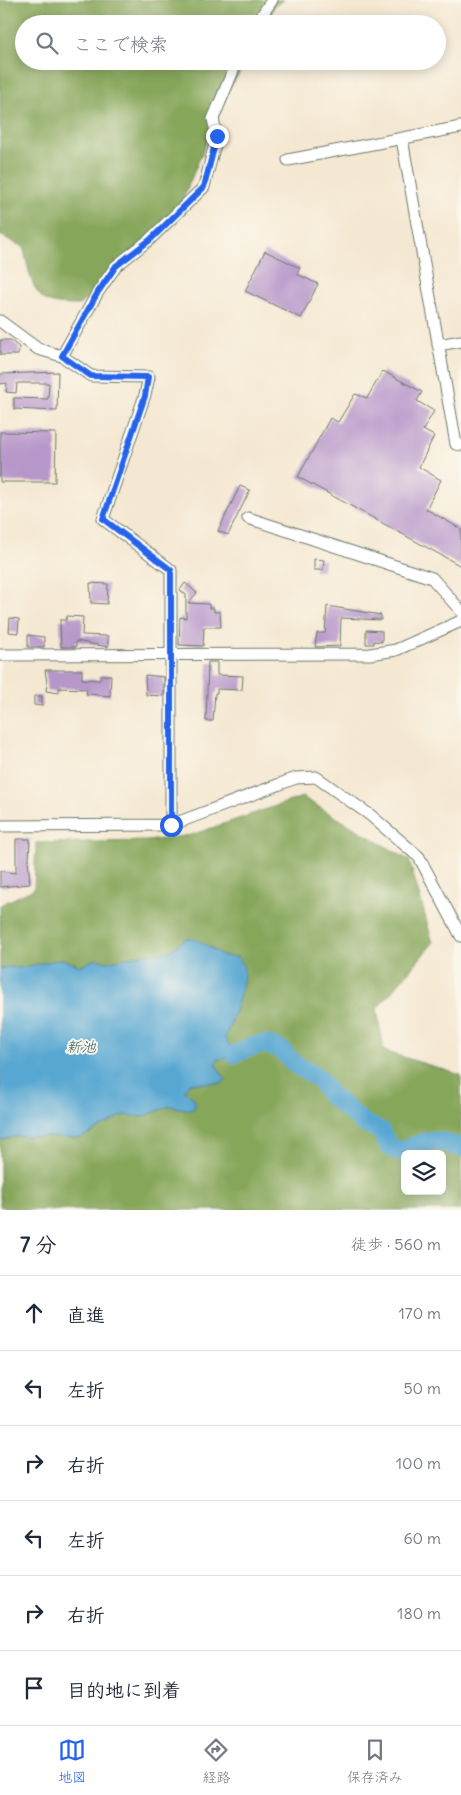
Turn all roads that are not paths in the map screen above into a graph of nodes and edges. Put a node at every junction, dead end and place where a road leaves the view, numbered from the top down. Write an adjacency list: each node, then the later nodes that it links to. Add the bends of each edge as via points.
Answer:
1 (272, 0): 2 (street)
2 (262, 15)
3 (233, 70): 10 (street, via 213,119 217,136 204,187 150,240 116,266)
4 (461, 127): 5 (street)
5 (402, 139): 6 (street); 9 (street)
6 (288, 160)
7 (0, 321): 10 (street, via 38,349)
8 (461, 341): 9 (street)
9 (438, 345): 11 (street, via 456,444)
10 (62, 356): 15 (street, via 91,376 148,377 145,396 103,519 171,570)
11 (461, 445)
12 (248, 518): 13 (street, via 432,578)
13 (461, 611)
14 (461, 621): 15 (street, via 396,650 370,654)
15 (171, 654): 16 (street); 17 (street)
16 (0, 655)
17 (171, 825): 18 (street); 19 (street, via 296,778 316,776 370,815 419,857)
18 (0, 826)
19 (461, 936)

